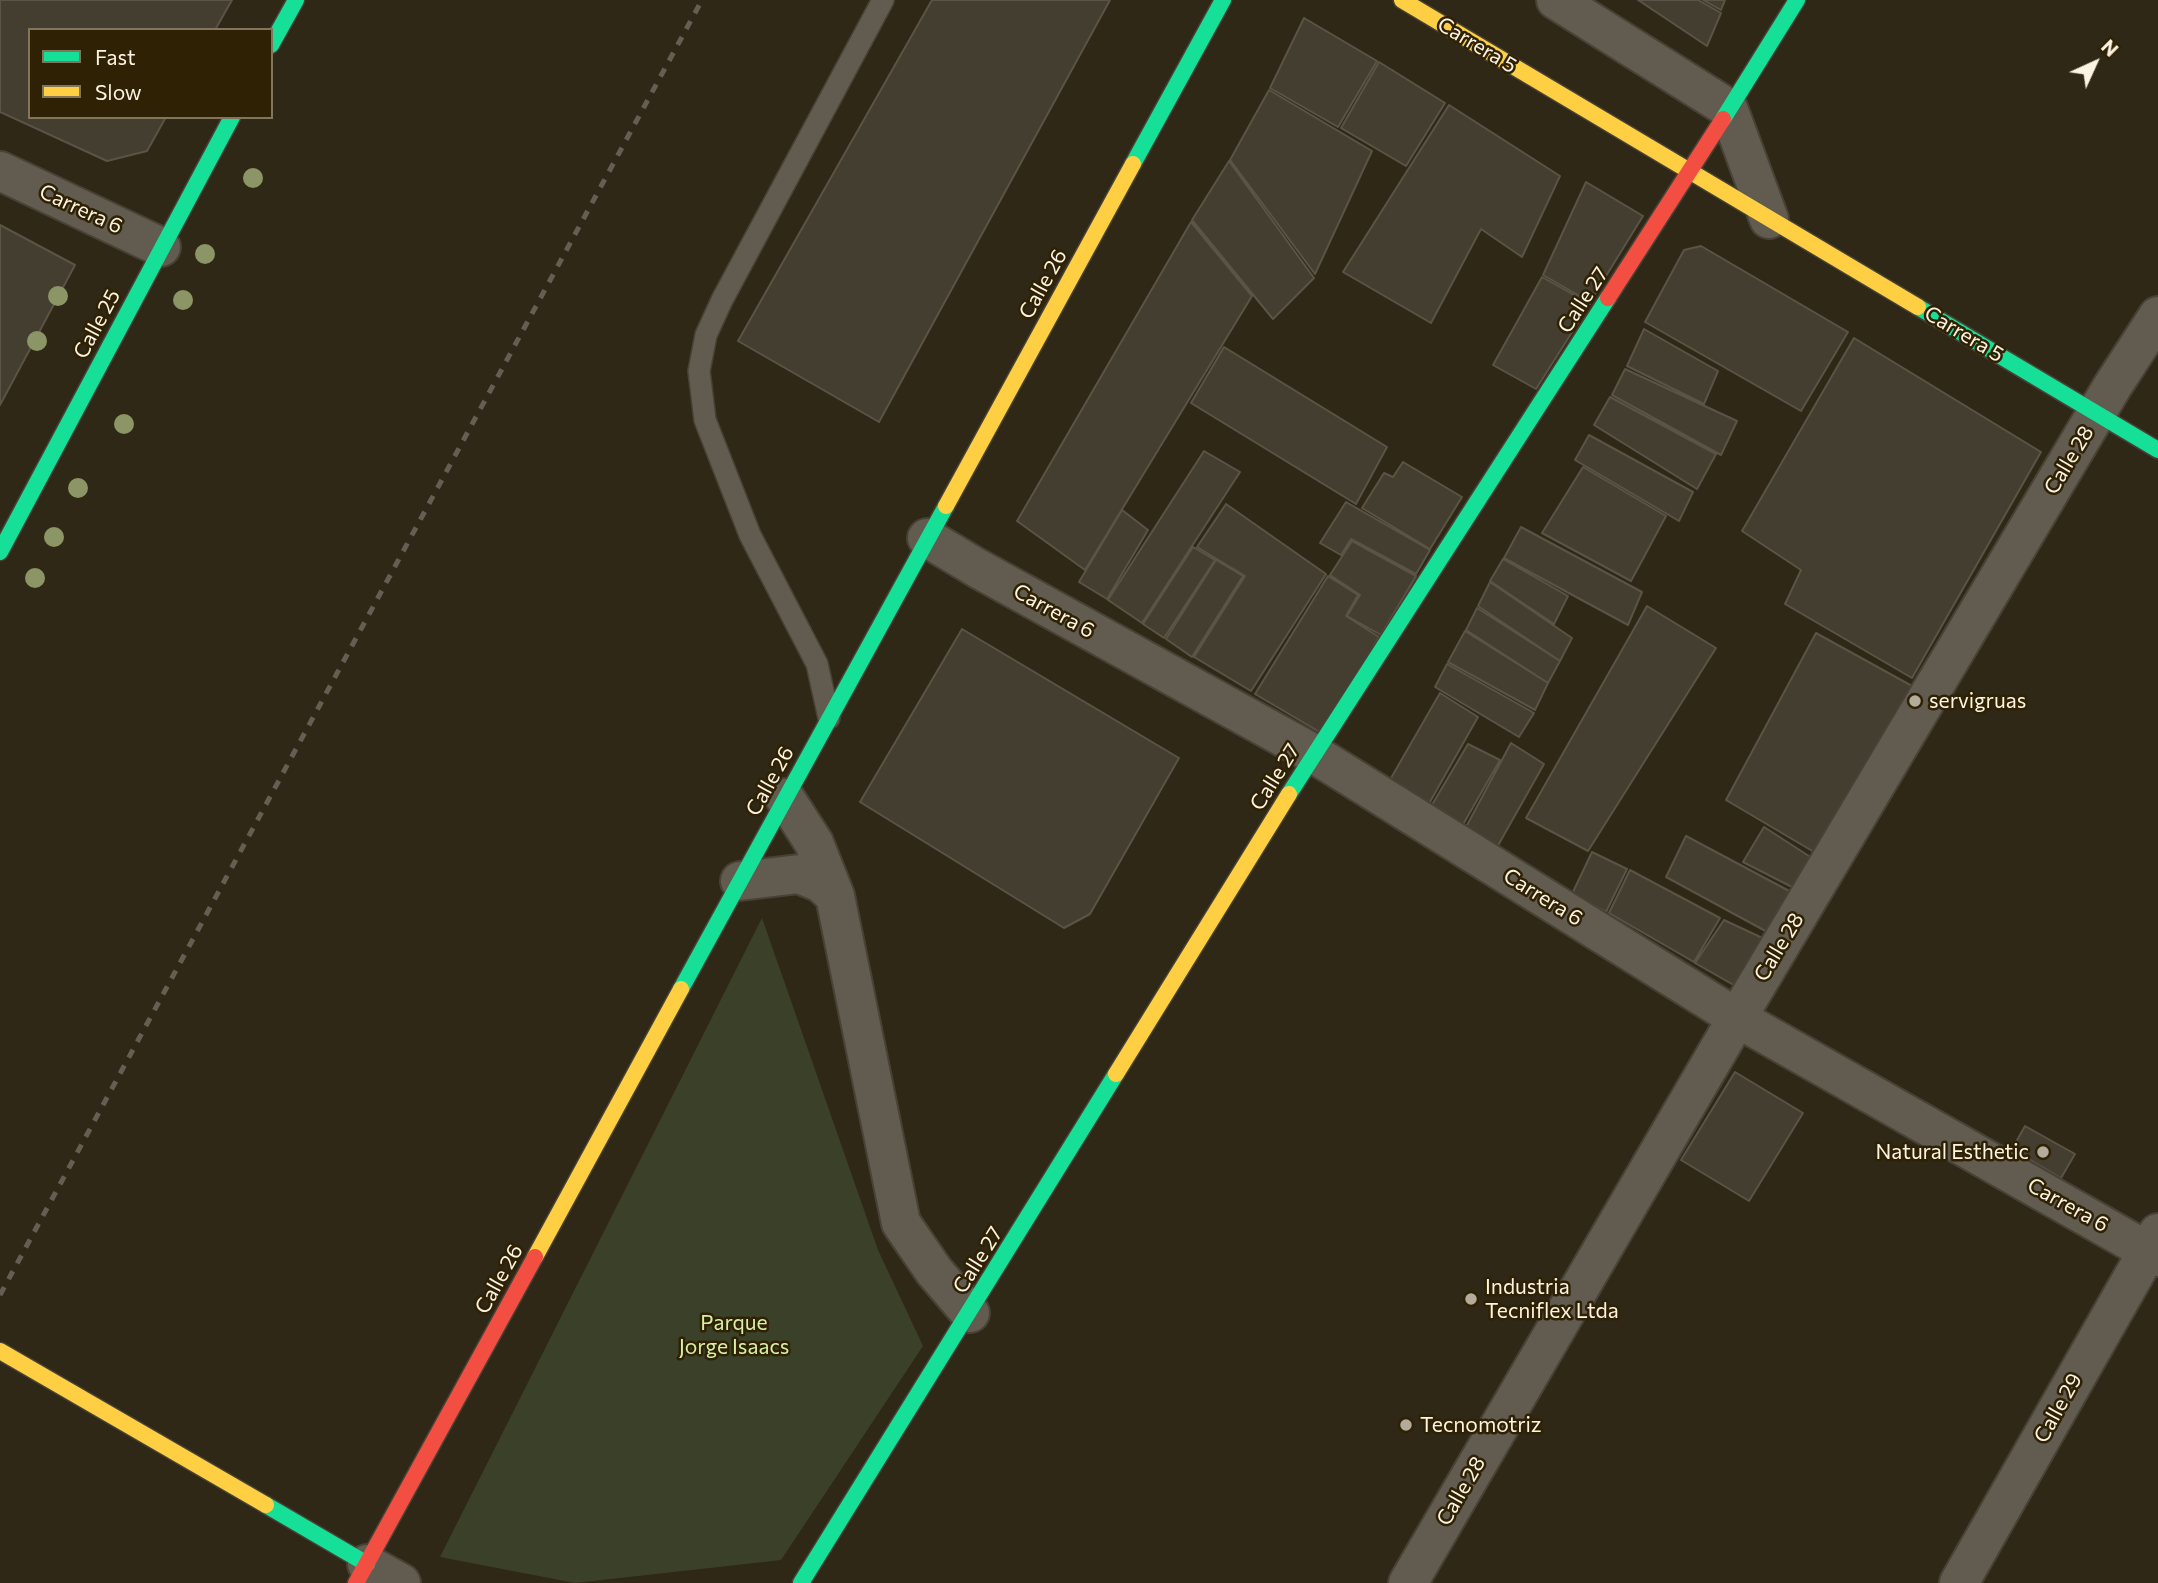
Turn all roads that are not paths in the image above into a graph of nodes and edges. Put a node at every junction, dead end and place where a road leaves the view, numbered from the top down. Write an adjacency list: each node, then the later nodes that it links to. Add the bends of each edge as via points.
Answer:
1 (296, 0): 7 (main road)
2 (883, 0): 19 (lane, via 722,300 706,335 699,371 705,420 750,535 817,664)
3 (1223, 0): 17 (main road, Calle 26)
4 (1402, 0): 11 (main road, Carrera 5)
5 (1556, 0): 8 (street)
6 (1797, 0): 8 (main road, Calle 27)
7 (273, 41)
8 (1728, 108): 11 (main road, Calle 27); 12 (street)
9 (231, 119): 13 (main road, Calle 25)
10 (0, 171): 13 (street, Carrera 6)
11 (1690, 172): 12 (main road, Carrera 5); 20 (main road, Calle 27)
12 (1769, 219): 15 (main road, Carrera 5)
13 (161, 247): 18 (main road, Calle 25)
14 (2158, 316): 15 (street, Calle 28)
15 (2097, 413): 16 (main road, Carrera 5); 24 (street, Calle 28)
16 (2158, 450)
17 (927, 538): 19 (main road, Calle 26); 20 (street, Carrera 6)
18 (0, 552)
19 (829, 718): 21 (main road, Calle 26)
20 (1314, 754): 24 (street, Carrera 6); 26 (main road, Calle 27)
21 (785, 798): 22 (main road, Calle 26); 23 (street, via 814,843)
22 (740, 881): 23 (street, via 799,874 821,883); 28 (main road, Calle 26)
23 (835, 896): 26 (street, via 901,1223)
24 (1737, 1018): 25 (street, Carrera 6); 31 (street, Calle 28)
25 (2154, 1247): 32 (street, Calle 29)
26 (970, 1313): 30 (main road, Calle 27)
27 (0, 1351): 28 (main road)
28 (361, 1573): 29 (street)
29 (401, 1583)
30 (801, 1583)
31 (1408, 1583)
32 (1959, 1583)

